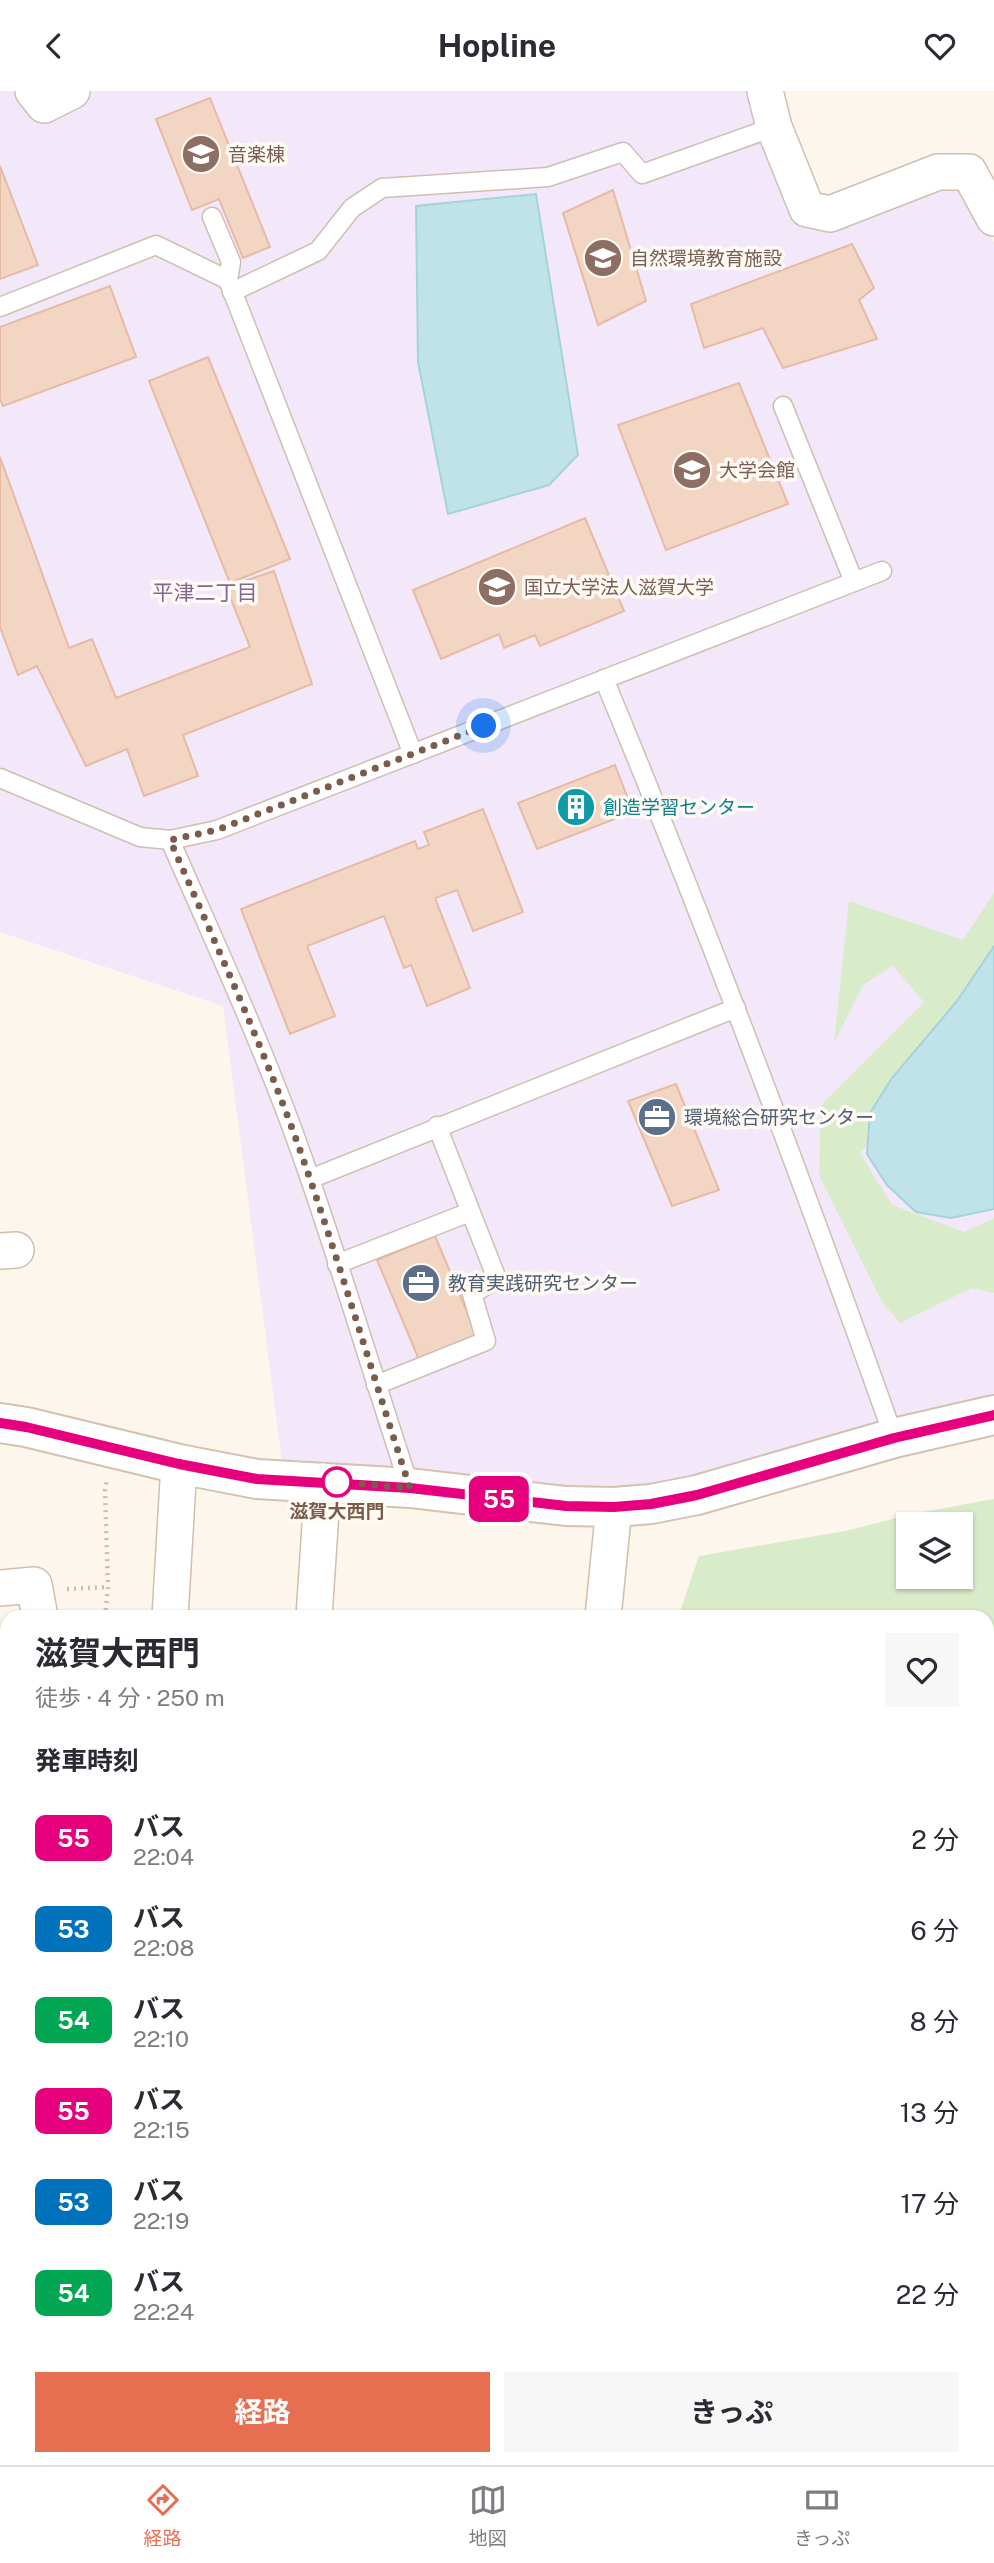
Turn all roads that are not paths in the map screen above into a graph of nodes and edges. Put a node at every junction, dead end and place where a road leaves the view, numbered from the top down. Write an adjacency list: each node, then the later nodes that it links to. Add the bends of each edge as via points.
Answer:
1 (33, 91): 2 (street, via 44,105)
2 (72, 91)
3 (765, 91): 4 (street)
4 (774, 127): 6 (street, via 807,209 830,214 938,172 969,171); 7 (lane, via 642,174 623,152 548,177 382,188 352,208 318,251)
5 (212, 217): 7 (lane, via 231,263)
6 (994, 218)
7 (230, 286): 8 (lane, via 156,245); 13 (lane)
8 (0, 307)
9 (783, 406): 11 (lane)
10 (882, 571): 11 (lane)
11 (854, 582): 12 (lane)
12 (604, 679): 13 (lane); 16 (lane)
13 (413, 754): 15 (lane, via 217,830)
14 (2, 781): 15 (lane, via 119,830)
15 (170, 840): 18 (lane)
16 (736, 1007): 17 (lane); 24 (lane)
17 (437, 1126): 18 (lane); 19 (lane)
18 (310, 1179): 20 (lane)
19 (470, 1212): 20 (lane); 21 (lane, via 496,1279 472,1294 486,1341)
20 (337, 1264): 21 (lane)
21 (376, 1385): 27 (lane)
22 (994, 1415): 24 (main road)
23 (0, 1423): 25 (main road)
24 (894, 1438): 28 (main road, via 697,1495)
25 (179, 1464): 26 (main road, via 257,1479); 31 (street)
26 (323, 1481): 27 (main road); 32 (street)
27 (410, 1488): 28 (main road)
28 (614, 1507): 33 (street)
29 (0, 1588): 30 (street)
30 (37, 1601)
31 (170, 1610)
32 (314, 1610)
33 (604, 1610)

